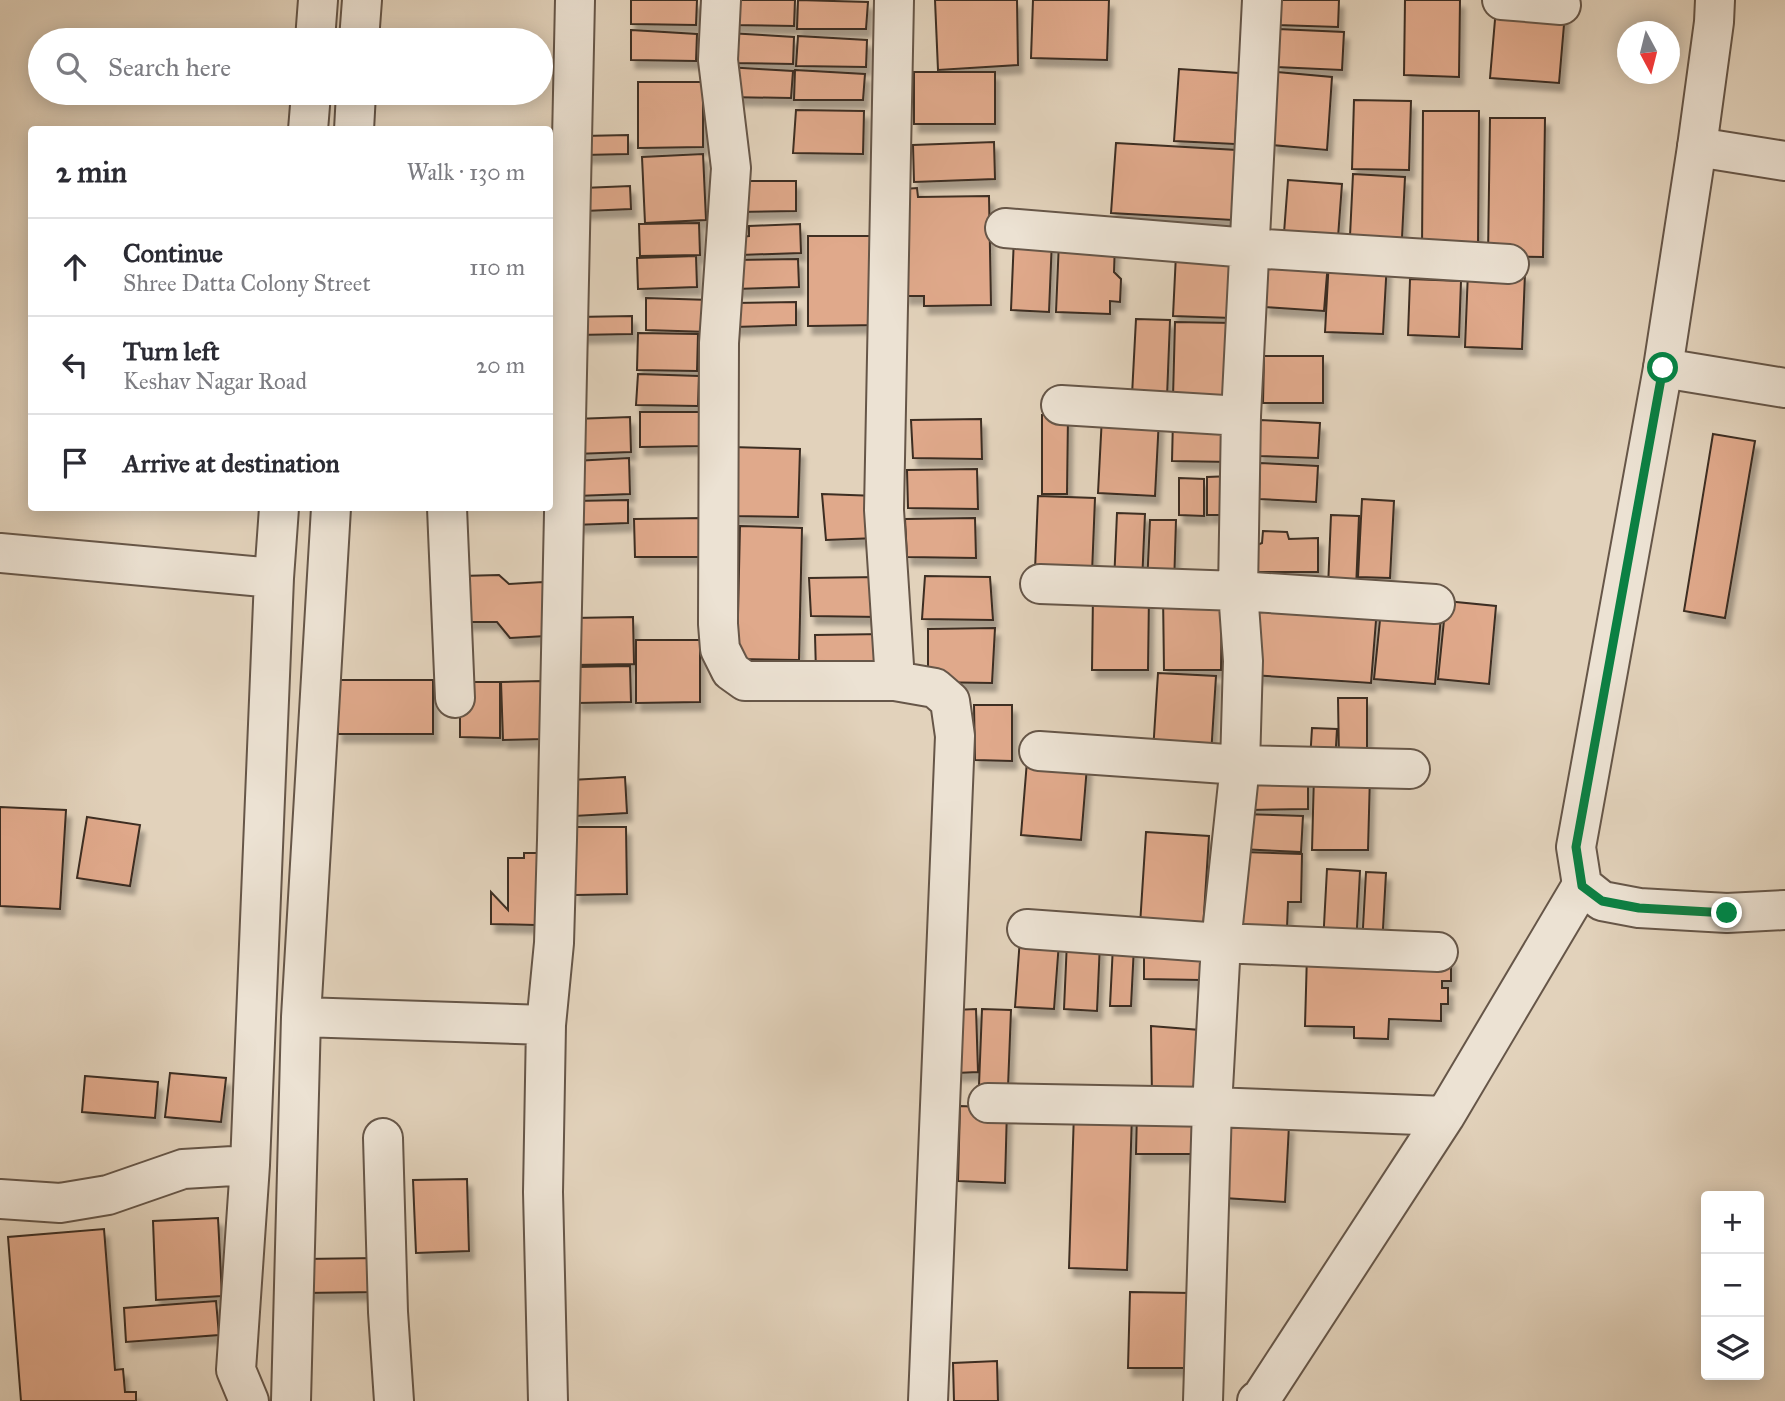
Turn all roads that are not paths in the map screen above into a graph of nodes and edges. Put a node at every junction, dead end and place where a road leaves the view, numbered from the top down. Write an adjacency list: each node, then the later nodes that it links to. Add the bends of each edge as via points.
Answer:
1 (318, 0): 10 (street)
2 (362, 0): 11 (street)
3 (575, 0): 25 (street)
4 (721, 0): 34 (street, via 718,60 731,168 719,343 720,649 731,671 745,681)
5 (894, 0): 34 (street, via 884,510)
6 (1262, 0): 19 (street)
7 (1502, 0): 9 (street)
8 (1715, 0): 16 (street)
9 (1561, 5)
10 (316, 28)
11 (360, 28)
12 (310, 105): 14 (street)
13 (355, 105): 15 (street)
14 (308, 126)
15 (354, 126)
16 (1697, 147): 17 (street); 21 (street)
17 (1785, 161)
18 (1005, 228): 19 (street)
19 (1249, 247): 20 (street); 24 (street)
20 (1509, 264)
21 (1663, 368): 22 (street); 39 (street, via 1576,847)
22 (1785, 388)
23 (1060, 405): 24 (street)
24 (1241, 416): 32 (street)
25 (558, 459): 45 (street, via 554,943)
26 (279, 511): 30 (street)
27 (331, 511): 44 (street)
28 (447, 511): 35 (street)
29 (0, 553): 30 (street)
30 (274, 578): 50 (street)
31 (1040, 584): 32 (street)
32 (1238, 591): 33 (street); 37 (street)
33 (1435, 604)
34 (895, 681): 56 (street, via 935,688 950,701 955,736)
35 (455, 698)
36 (1039, 751): 37 (street)
37 (1240, 765): 38 (street); 42 (street)
38 (1410, 769)
39 (1582, 886): 40 (street, via 1602,901 1639,908 1727,913); 48 (street)
40 (1785, 910)
41 (1027, 929): 42 (street)
42 (1221, 943): 43 (street); 47 (street)
43 (1438, 953)
44 (301, 1017): 45 (street); 53 (street)
45 (546, 1025): 55 (street, via 543,1192)
46 (988, 1103): 47 (street)
47 (1212, 1107): 48 (street); 57 (street)
48 (1445, 1116): 58 (street)
49 (383, 1138): 54 (street)
50 (250, 1165): 51 (street, via 183,1169 108,1195 60,1203); 52 (street, via 236,1370)
51 (0, 1199)
52 (249, 1401)
53 (291, 1401)
54 (394, 1401)
55 (548, 1401)
56 (928, 1401)
57 (1203, 1401)
58 (1258, 1401)

